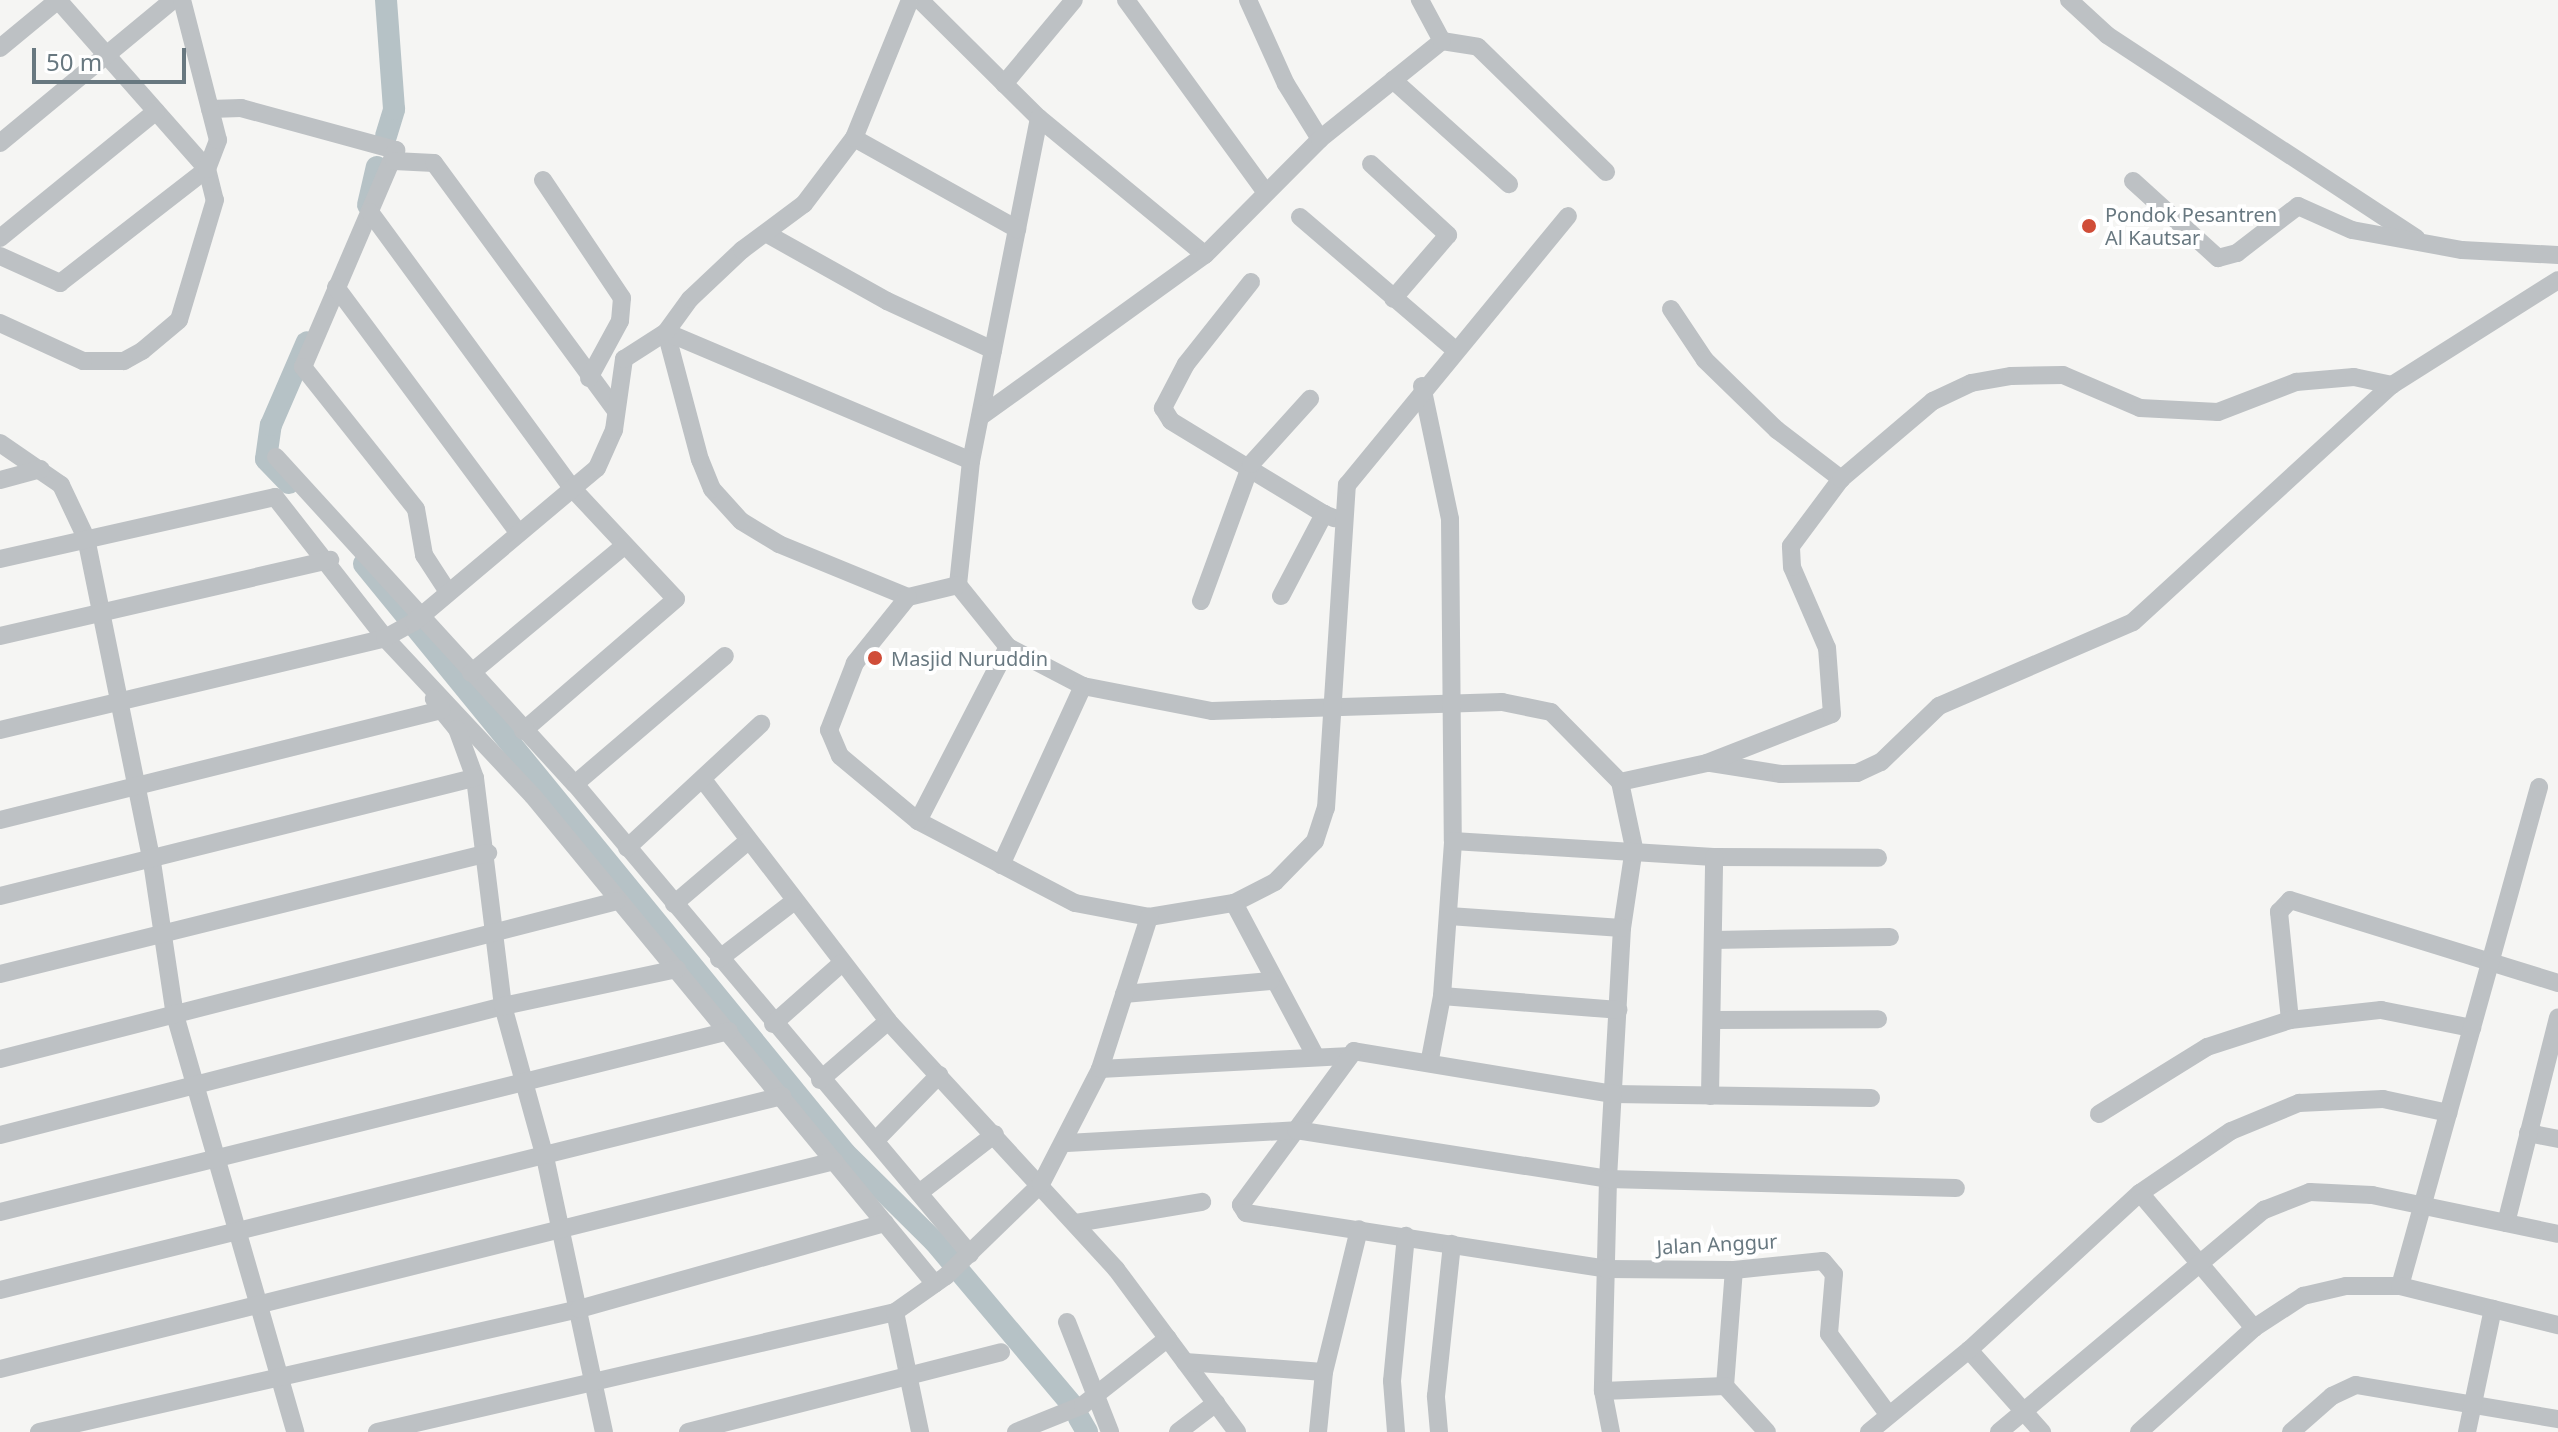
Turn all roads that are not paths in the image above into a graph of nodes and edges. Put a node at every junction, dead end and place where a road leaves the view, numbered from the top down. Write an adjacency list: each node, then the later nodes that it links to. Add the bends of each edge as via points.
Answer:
1 (173, 0): 12 (street)
2 (182, 0): 15 (street)
3 (910, 0): 18 (street)
4 (920, 0): 14 (street)
5 (1074, 0): 14 (street)
6 (1248, 0): 19 (street)
7 (1420, 0): 10 (street)
8 (2069, 0): 35 (street, via 2119,43)
9 (1136, 3): 28 (street)
10 (1442, 41): 13 (street); 24 (street, via 1478,47)
11 (0, 48): 12 (street, via 58,0)
12 (107, 55): 16 (street); 20 (street)
13 (1393, 80): 19 (street); 27 (street)
14 (1004, 84): 17 (street)
15 (210, 109): 21 (street, via 241,108 391,144); 23 (street, via 218,146)
16 (156, 111): 23 (street); 34 (street)
17 (1039, 118): 32 (street); 36 (street)
18 (854, 138): 32 (street); 33 (street, via 804,204)
19 (1320, 139): 28 (street)
20 (0, 143)
21 (394, 161): 29 (street); 48 (street, via 434,163)
22 (1371, 164): 42 (street, via 1448,235)
23 (207, 169): 38 (street, via 60,283); 44 (street, via 215,190 211,231 183,311 161,338 124,361 97,364)
24 (1606, 172)
25 (543, 180): 48 (street, via 609,270 622,298 620,321)
26 (2133, 181): 35 (street, via 2218,258 2237,253 2294,206 2352,230)
27 (1509, 184)
28 (1266, 193): 36 (street)
29 (370, 212): 41 (street); 61 (street)
30 (1568, 216): 47 (street)
31 (1300, 217): 42 (street)
32 (1017, 229): 46 (street)
33 (769, 235): 45 (street, via 701,289); 46 (street, via 887,301)
34 (0, 238)
35 (2423, 243): 37 (street)
36 (1205, 255): 53 (street)
37 (2558, 255)
38 (0, 256)
39 (2558, 280): 49 (street)
40 (1251, 282): 57 (street, via 1186,364 1163,408 1171,421)
41 (336, 287): 64 (street); 70 (street, via 304,372 416,509 424,555)
42 (1393, 299): 47 (street)
43 (1671, 309): 59 (street, via 1705,360 1777,430)
44 (0, 323)
45 (666, 332): 52 (street, via 624,359); 56 (street); 72 (street, via 700,460 729,509 779,544)
46 (993, 350): 53 (street)
47 (1455, 350): 50 (street)
48 (589, 378): 52 (street)
49 (2392, 385): 59 (street, via 2354,377 2296,382 2218,412 2140,408 2063,375 1988,378 1933,401); 90 (street, via 2133,622 1939,706 1881,762 1836,777)
50 (1422, 386): 63 (street, via 1347,485); 84 (street, via 1450,519)
51 (1310, 399): 57 (street)
52 (615, 409): 61 (street, via 607,451)
53 (980, 417): 56 (street)
54 (0, 443): 58 (street)
55 (276, 457): 75 (street)
56 (971, 461): 69 (street)
57 (1251, 464): 62 (street); 73 (street)
58 (41, 469): 60 (street); 65 (street, via 66,492)
59 (1841, 479): 90 (street, via 1789,556 1827,648 1835,709 1798,730)
60 (0, 480)
61 (572, 488): 64 (street); 66 (street)
62 (1324, 514): 63 (street); 71 (street)
63 (1344, 521): 86 (street)
64 (518, 532): 70 (street)
65 (86, 538): 67 (street); 68 (street, via 266,494); 74 (street)
66 (623, 547): 80 (street); 89 (street, via 676,599)
67 (0, 559)
68 (330, 560): 74 (street); 77 (street)
69 (958, 585): 72 (street); 78 (street)
70 (448, 592): 75 (street)
71 (1281, 596)
72 (908, 597): 98 (street, via 855,663 829,730 840,756)
73 (1201, 601)
74 (102, 614): 76 (street); 83 (street)
75 (414, 621): 77 (street); 80 (street)
76 (0, 636)
77 (385, 638): 81 (street); 83 (street)
78 (1008, 647): 82 (street); 98 (street)
79 (725, 656): 94 (street)
80 (471, 673): 89 (street)
81 (419, 674): 85 (street); 109 (street, via 533,796)
82 (1083, 686): 86 (street, via 1212,711); 107 (street)
83 (118, 702): 88 (street); 96 (street)
84 (1456, 704): 86 (street); 93 (street, via 1502,702 1551,712); 100 (street)
85 (442, 710): 91 (street, via 457,729); 96 (street)
86 (1331, 711): 111 (street, via 1326,808 1315,841 1275,882)
87 (761, 724): 92 (street)
88 (0, 730)
89 (523, 731): 94 (street)
90 (1707, 763): 93 (street)
91 (475, 778): 103 (street); 106 (street)
92 (704, 781): 99 (street); 101 (street)
93 (1620, 782): 102 (street)
94 (575, 784): 101 (street)
95 (2539, 787): 122 (street)
96 (137, 789): 97 (street); 106 (street)
97 (0, 820)
98 (918, 821): 107 (street)
99 (748, 841): 110 (street); 112 (street)
100 (1453, 841): 102 (street); 113 (street)
101 (627, 848): 112 (street)
102 (1634, 848): 104 (street); 116 (street)
103 (488, 853): 115 (street); 117 (street)
104 (1714, 857): 105 (street); 119 (street)
105 (1878, 858)
106 (152, 862): 108 (street); 117 (street)
107 (1001, 865): 114 (street, via 1075,903)
108 (0, 896)
109 (617, 901): 115 (street); 123 (street)
110 (793, 902): 120 (street); 121 (street)
111 (1234, 903): 114 (street); 125 (street)
112 (674, 904): 120 (street)
113 (1449, 916): 116 (street); 128 (street)
114 (1149, 917): 127 (street)
115 (493, 928): 129 (street); 131 (street)
116 (1622, 928): 130 (street)
117 (164, 933): 124 (street); 131 (street)
118 (1890, 937): 119 (street)
119 (1713, 940): 134 (street)
120 (719, 959): 137 (street)
121 (842, 963): 136 (street); 137 (street)
122 (2490, 965): 126 (street); 135 (street, via 2290,900 2279,912); 138 (street)
123 (677, 969): 129 (street); 139 (street)
124 (0, 974)
125 (1270, 981): 127 (street); 141 (street)
126 (2558, 983)
127 (1124, 994): 144 (street)
128 (1442, 996): 130 (street); 143 (street)
129 (503, 1006): 147 (street); 148 (street)
130 (1618, 1010): 149 (street)
131 (175, 1015): 142 (street); 148 (street)
132 (2558, 1017): 156 (street)
133 (1878, 1019): 134 (street)
134 (1712, 1020): 151 (street)
135 (2290, 1020): 138 (street, via 2381,1010); 154 (street, via 2207,1047)
136 (888, 1021): 145 (street); 146 (street)
137 (773, 1024): 146 (street)
138 (2472, 1028): 153 (street)
139 (729, 1031): 147 (street); 150 (street)
140 (1346, 1056): 141 (street); 143 (street, via 1359,1050); 155 (street)
141 (1316, 1057): 144 (street)
142 (0, 1059)
143 (1430, 1059): 149 (street)
144 (1100, 1069): 161 (street)
145 (939, 1075): 157 (street); 160 (street)
146 (820, 1080): 160 (street)
147 (524, 1082): 162 (street); 163 (street)
148 (195, 1087): 158 (street); 163 (street)
149 (1613, 1094): 151 (street); 165 (street)
150 (782, 1096): 162 (street); 164 (street)
151 (1710, 1096): 152 (street)
152 (1871, 1098)
153 (2449, 1113): 169 (street, via 2383,1099 2299,1103 2231,1131); 171 (street)
154 (2099, 1114)
155 (1296, 1130): 161 (street); 165 (street); 177 (street, Jalan Anggur, via 1241,1203 1243,1209)
156 (2528, 1133): 159 (street); 175 (street)
157 (995, 1134): 166 (street); 168 (street)
158 (0, 1135)
159 (2558, 1139)
160 (876, 1140): 168 (street)
161 (1067, 1143): 166 (street)
162 (545, 1157): 176 (street); 178 (street)
163 (220, 1158): 172 (street); 176 (street)
164 (834, 1161): 173 (street); 178 (street)
165 (1608, 1179): 167 (street); 184 (street)
166 (1041, 1184): 174 (street); 182 (street)
167 (1956, 1188)
168 (919, 1193): 182 (street)
169 (2140, 1193): 183 (street); 197 (street)
170 (1202, 1202): 174 (street)
171 (2423, 1206): 175 (street); 183 (street, via 2310,1192 2264,1210); 187 (street)
172 (0, 1212)
173 (885, 1223): 186 (street); 190 (street)
174 (1076, 1223): 196 (street)
175 (2506, 1223): 179 (street)
176 (240, 1227): 188 (street); 189 (street)
177 (1359, 1229): 180 (street, Jalan Anggur); 201 (street)
178 (563, 1232): 189 (street); 190 (street)
179 (2558, 1234)
180 (1406, 1236): 181 (street, Jalan Anggur); 224 (street, via 1392,1381)
181 (1452, 1244): 184 (street, Jalan Anggur); 225 (street, via 1436,1396)
182 (967, 1258): 186 (street)
183 (2197, 1262): 195 (street); 210 (street)
184 (1606, 1269): 185 (street, Jalan Anggur); 206 (street)
185 (1734, 1270): 205 (street); 211 (street, Jalan Anggur, via 1815,1259 1830,1264 1835,1281 1829,1334)
186 (940, 1280): 192 (street)
187 (2400, 1286): 191 (street); 195 (street, via 2346,1286 2303,1296)
188 (0, 1290)
189 (263, 1307): 200 (street); 202 (street)
190 (579, 1309): 202 (street); 203 (street)
191 (2493, 1309): 194 (street); 209 (street)
192 (895, 1312): 203 (street); 204 (street)
193 (1067, 1322): 207 (street)
194 (2558, 1325)
195 (2254, 1328): 231 (street)
196 (1168, 1338): 199 (street); 207 (street)
197 (1969, 1350): 210 (street); 211 (street)
198 (1001, 1352): 204 (street)
199 (1185, 1362): 201 (street); 208 (street)
200 (0, 1369)
201 (1324, 1372): 223 (street)
202 (283, 1375): 213 (street); 214 (street)
203 (593, 1377): 215 (street); 216 (street)
204 (908, 1380): 217 (street); 218 (street)
205 (1725, 1386): 206 (street); 227 (street)
206 (1603, 1391): 226 (street)
207 (1096, 1394): 219 (street, via 1061,1417); 220 (street)
208 (1216, 1403): 221 (street); 222 (street)
209 (2474, 1403): 212 (street); 232 (street, via 2356,1385 2332,1396); 233 (street)
210 (2023, 1411): 229 (street); 230 (street)
211 (1888, 1414): 228 (street)
212 (2551, 1423)
213 (39, 1432)
214 (295, 1432)
215 (377, 1432)
216 (604, 1432)
217 (688, 1432)
218 (920, 1432)
219 (1016, 1432)
220 (1110, 1432)
221 (1178, 1432)
222 (1237, 1432)
223 (1318, 1432)
224 (1396, 1432)
225 (1439, 1432)
226 (1611, 1432)
227 (1767, 1432)
228 (1869, 1432)
229 (1999, 1432)
230 (2042, 1432)
231 (2139, 1432)
232 (2291, 1432)
233 (2467, 1432)

